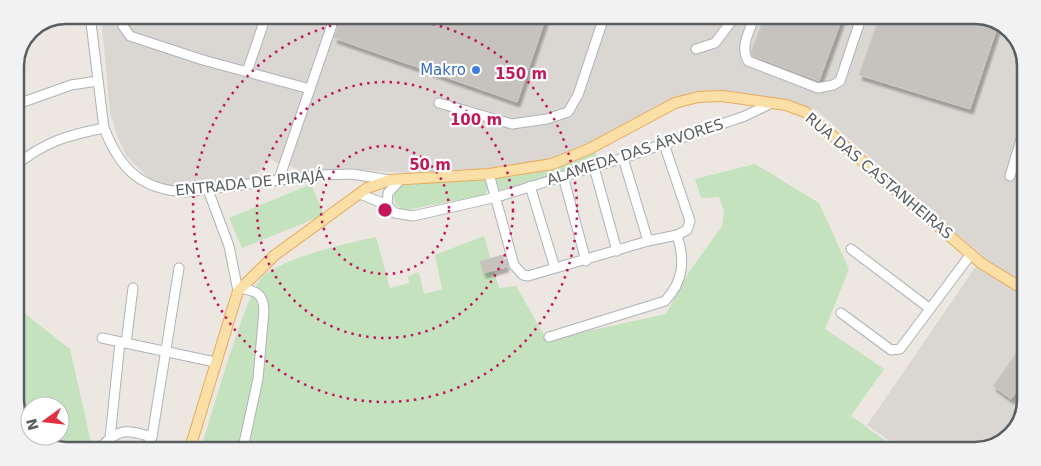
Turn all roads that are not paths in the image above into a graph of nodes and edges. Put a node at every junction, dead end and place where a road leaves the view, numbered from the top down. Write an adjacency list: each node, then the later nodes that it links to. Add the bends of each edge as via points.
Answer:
1 (91, 24): 11 (street, ENTRADA DE PIRAJÁ)
2 (123, 24): 10 (street, via 130,36)
3 (263, 24): 10 (street)
4 (332, 24): 12 (street)
5 (602, 24): 14 (street, via 578,95 568,112 512,124)
6 (729, 24): 9 (street, via 715,43)
7 (752, 24): 8 (street, via 745,43 744,53 748,62 818,88 840,81)
8 (859, 24)
9 (696, 49)
10 (247, 72): 12 (street)
11 (98, 81): 13 (street, via 71,85); 16 (street, ENTRADA DE PIRAJÁ)
12 (310, 89): 25 (street)
13 (24, 102)
14 (439, 103)
15 (772, 103): 17 (street, ALAMEDA DAS ÁRVORES, via 745,116); 22 (main road, RUA DAS CASTANHEIRAS, via 709,96 680,101 572,157 532,169); 36 (main road, RUA DAS CASTANHEIRAS, via 810,115)
16 (104, 128): 20 (street, via 46,144); 28 (street, ENTRADA DE PIRAJÁ, via 128,170 152,187 168,191)
17 (664, 144): 19 (street, ALAMEDA DAS ÁRVORES); 32 (street, via 690,221 689,228)
18 (1017, 153): 24 (street)
19 (623, 158): 21 (street, ALAMEDA DAS ÁRVORES); 33 (street)
20 (24, 160)
21 (594, 167): 23 (street, ALAMEDA DAS ÁRVORES); 35 (street)
22 (490, 174): 26 (main road, RUA DAS CASTANHEIRAS); 30 (street)
23 (563, 176): 27 (street, ALAMEDA DAS ÁRVORES); 37 (street)
24 (1010, 176)
25 (279, 179): 26 (street, ENTRADA DE PIRAJÁ, via 352,174); 28 (street, ENTRADA DE PIRAJÁ)
26 (395, 180): 29 (main road, RUA DAS CASTANHEIRAS, via 375,184); 31 (street, via 388,193)
27 (530, 186): 30 (street, ALAMEDA DAS ÁRVORES); 39 (street)
28 (208, 190): 42 (street, via 228,246)
29 (360, 194): 31 (street, ALAMEDA DAS ÁRVORES); 42 (main road, RUA DAS CASTANHEIRAS, via 275,254)
30 (496, 197): 31 (street, ALAMEDA DAS ÁRVORES, via 413,216 402,216); 39 (street, via 518,271 528,276)
31 (387, 205)
32 (677, 235): 33 (street); 45 (street, via 682,272 665,301)
33 (648, 241): 35 (street)
34 (851, 250): 43 (street)
35 (617, 251): 37 (street)
36 (972, 254): 40 (main road, RUA DAS CASTANHEIRAS); 43 (street)
37 (586, 261): 39 (street)
38 (179, 268): 48 (street)
39 (555, 268)
40 (1017, 285)
41 (133, 288): 47 (street)
42 (239, 290): 49 (main road); 55 (street, via 256,291 263,298 264,310 258,379)
43 (930, 308): 44 (street, via 900,349 895,351)
44 (841, 313)
45 (549, 336)
46 (102, 338): 47 (street)
47 (123, 342): 48 (street); 51 (street)
48 (166, 352): 49 (street); 50 (street)
49 (215, 362): 54 (main road)
50 (152, 437): 51 (street, via 128,430); 53 (street)
51 (110, 438): 52 (street)
52 (106, 442)
53 (149, 442)
54 (192, 442)
55 (243, 442)

